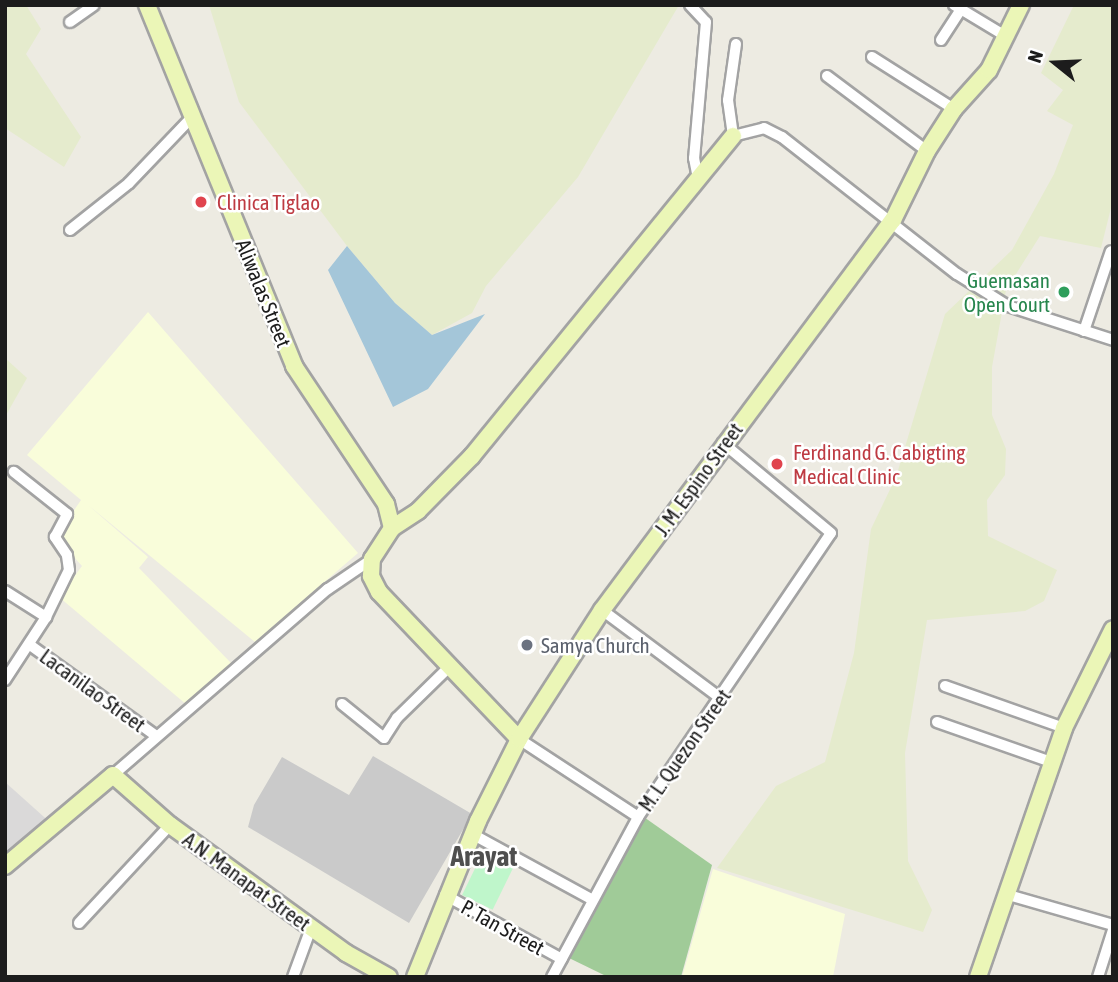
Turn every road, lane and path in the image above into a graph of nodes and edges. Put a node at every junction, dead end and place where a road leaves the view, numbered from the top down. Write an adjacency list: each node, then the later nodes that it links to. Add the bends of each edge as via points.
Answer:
1 (94, 5): 6 (street)
2 (147, 5): 13 (street, Aliwalas Street)
3 (690, 5): 16 (street, via 706,23 694,148)
4 (1021, 5): 7 (street, J. M. Espino Street)
5 (958, 7): 7 (street); 8 (street)
6 (70, 22)
7 (1007, 37): 12 (street, J. M. Espino Street, via 989,70)
8 (941, 40)
9 (736, 44): 14 (street, via 728,100)
10 (872, 57): 12 (street)
11 (827, 76): 15 (street)
12 (954, 109): 15 (street, J. M. Espino Street)
13 (192, 117): 18 (street, via 129,183); 24 (street, Aliwalas Street, via 294,366 386,504)
14 (733, 136): 16 (street); 17 (street, via 764,128 782,137)
15 (927, 150): 17 (street, J. M. Espino Street)
16 (698, 178): 24 (street, via 472,456 418,511)
17 (893, 220): 20 (street, via 957,274 1008,306); 22 (street, J. M. Espino Street)
18 (70, 230)
19 (1111, 251): 20 (street)
20 (1084, 331): 21 (street)
21 (1113, 340)
22 (723, 443): 27 (street, J. M. Espino Street); 34 (street, M. L. Quezon Street, via 831,533)
23 (14, 472): 28 (street, via 68,514 55,537 67,555 69,570)
24 (391, 528): 25 (street)
25 (372, 559): 31 (street, via 371,576 379,592); 38 (street, via 328,589)
26 (5, 591): 28 (street)
27 (602, 610): 34 (street); 39 (street, J. M. Espino Street)
28 (46, 617): 30 (street)
29 (1113, 629): 37 (street)
30 (30, 645): 32 (street); 38 (street, Lacanilao Street)
31 (448, 668): 35 (street, via 397,718 384,738); 39 (street)
32 (6, 678)
33 (945, 686): 37 (street)
34 (720, 698): 42 (street, M. L. Quezon Street)
35 (342, 704)
36 (937, 722): 40 (street)
37 (1064, 728): 40 (street)
38 (156, 736): 41 (street)
39 (519, 739): 42 (street); 44 (street, J. M. Espino Street)
40 (1051, 762): 46 (street)
41 (113, 775): 43 (street, A.N. Manapat Street); 45 (street)
42 (638, 817): 48 (street, M. L. Quezon Street)
43 (170, 825): 49 (street); 51 (street, A.N. Manapat Street)
44 (472, 834): 47 (street, J. M. Espino Street); 48 (street)
45 (5, 866)
46 (1004, 894): 50 (street); 57 (street)
47 (445, 895): 52 (street, P. Tan Street); 55 (street, J. M. Espino Street)
48 (591, 899): 52 (street, M. L. Quezon Street)
49 (79, 923)
50 (1113, 927): 58 (street)
51 (311, 928): 53 (street); 54 (street, A.N. Manapat Street)
52 (562, 959): 56 (street, M. L. Quezon Street)
53 (293, 977)
54 (389, 977)
55 (415, 977)
56 (552, 977)
57 (978, 977)
58 (1098, 977)

